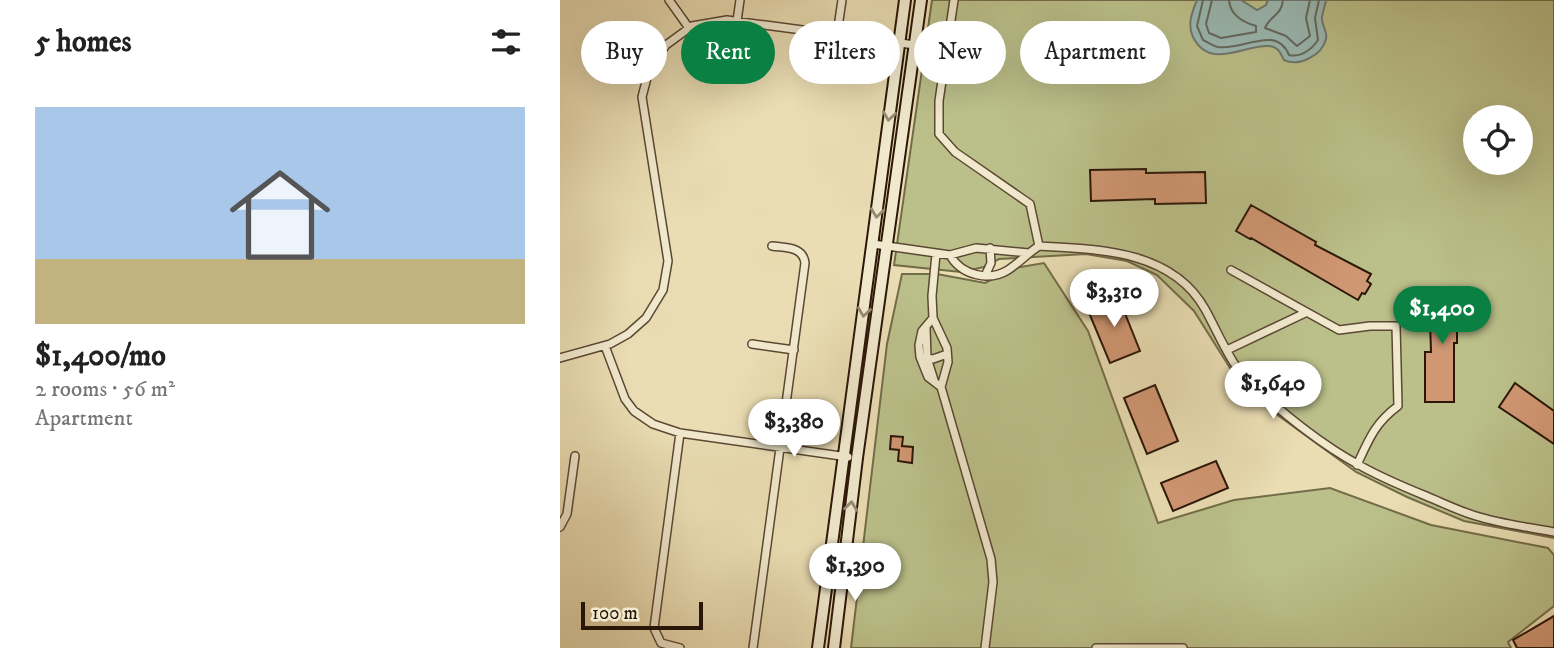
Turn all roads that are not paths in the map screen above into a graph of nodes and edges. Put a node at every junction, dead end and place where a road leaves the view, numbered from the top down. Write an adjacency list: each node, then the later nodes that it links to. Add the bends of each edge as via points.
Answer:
1 (669, 0): 7 (street)
2 (740, 0): 8 (street)
3 (842, 0): 9 (street)
4 (905, 0): 12 (main road)
5 (921, 0): 10 (main road)
6 (954, 0): 18 (street, via 939,101 939,134 956,152 1031,204)
7 (684, 21)
8 (737, 21)
9 (839, 21)
10 (918, 21)
11 (681, 34): 28 (street, via 656,58 642,92 668,261 663,290 642,322)
12 (900, 35)
13 (914, 52): 17 (main road)
14 (894, 84): 15 (main road, one-way to 15)
15 (873, 244): 17 (street); 38 (main road, one-way to 38)
16 (772, 246): 29 (street, via 804,256)
17 (887, 246): 21 (street); 39 (main road)
18 (1039, 246): 20 (street); 30 (street, via 1121,252 1161,268 1193,292)
19 (990, 248): 20 (street); 22 (street); 24 (street, via 991,263)
20 (1029, 253): 24 (street, via 1009,270)
21 (936, 254): 22 (street); 26 (street)
22 (950, 255): 24 (street, via 967,272)
23 (1231, 270): 25 (street)
24 (985, 276)
25 (1305, 313): 30 (street); 40 (street, via 1339,330 1396,326 1398,406 1381,418)
26 (933, 317): 31 (street); 33 (street, via 922,331 919,345)
27 (752, 344): 29 (street)
28 (605, 346): 32 (street); 35 (street, via 622,393 634,411 653,424)
29 (794, 350): 36 (street)
30 (1227, 351): 40 (street, via 1256,389)
31 (947, 354): 33 (street); 34 (street)
32 (560, 358)
33 (923, 358): 34 (street, via 928,377)
34 (940, 387): 47 (street, via 991,559 993,582)
35 (680, 433): 36 (street); 43 (street, via 654,628 661,643)
36 (781, 447): 38 (street); 44 (street)
37 (575, 456): 41 (street, via 567,514)
38 (844, 456): 39 (street); 45 (main road)
39 (857, 458): 46 (main road, one-way to 39)
40 (1357, 465): 42 (street, via 1468,514)
41 (560, 527)
42 (1554, 532)
43 (680, 648)
44 (753, 648)
45 (818, 648)
46 (834, 648)
47 (985, 648)
48 (1096, 648): 49 (street)
49 (1183, 648)

